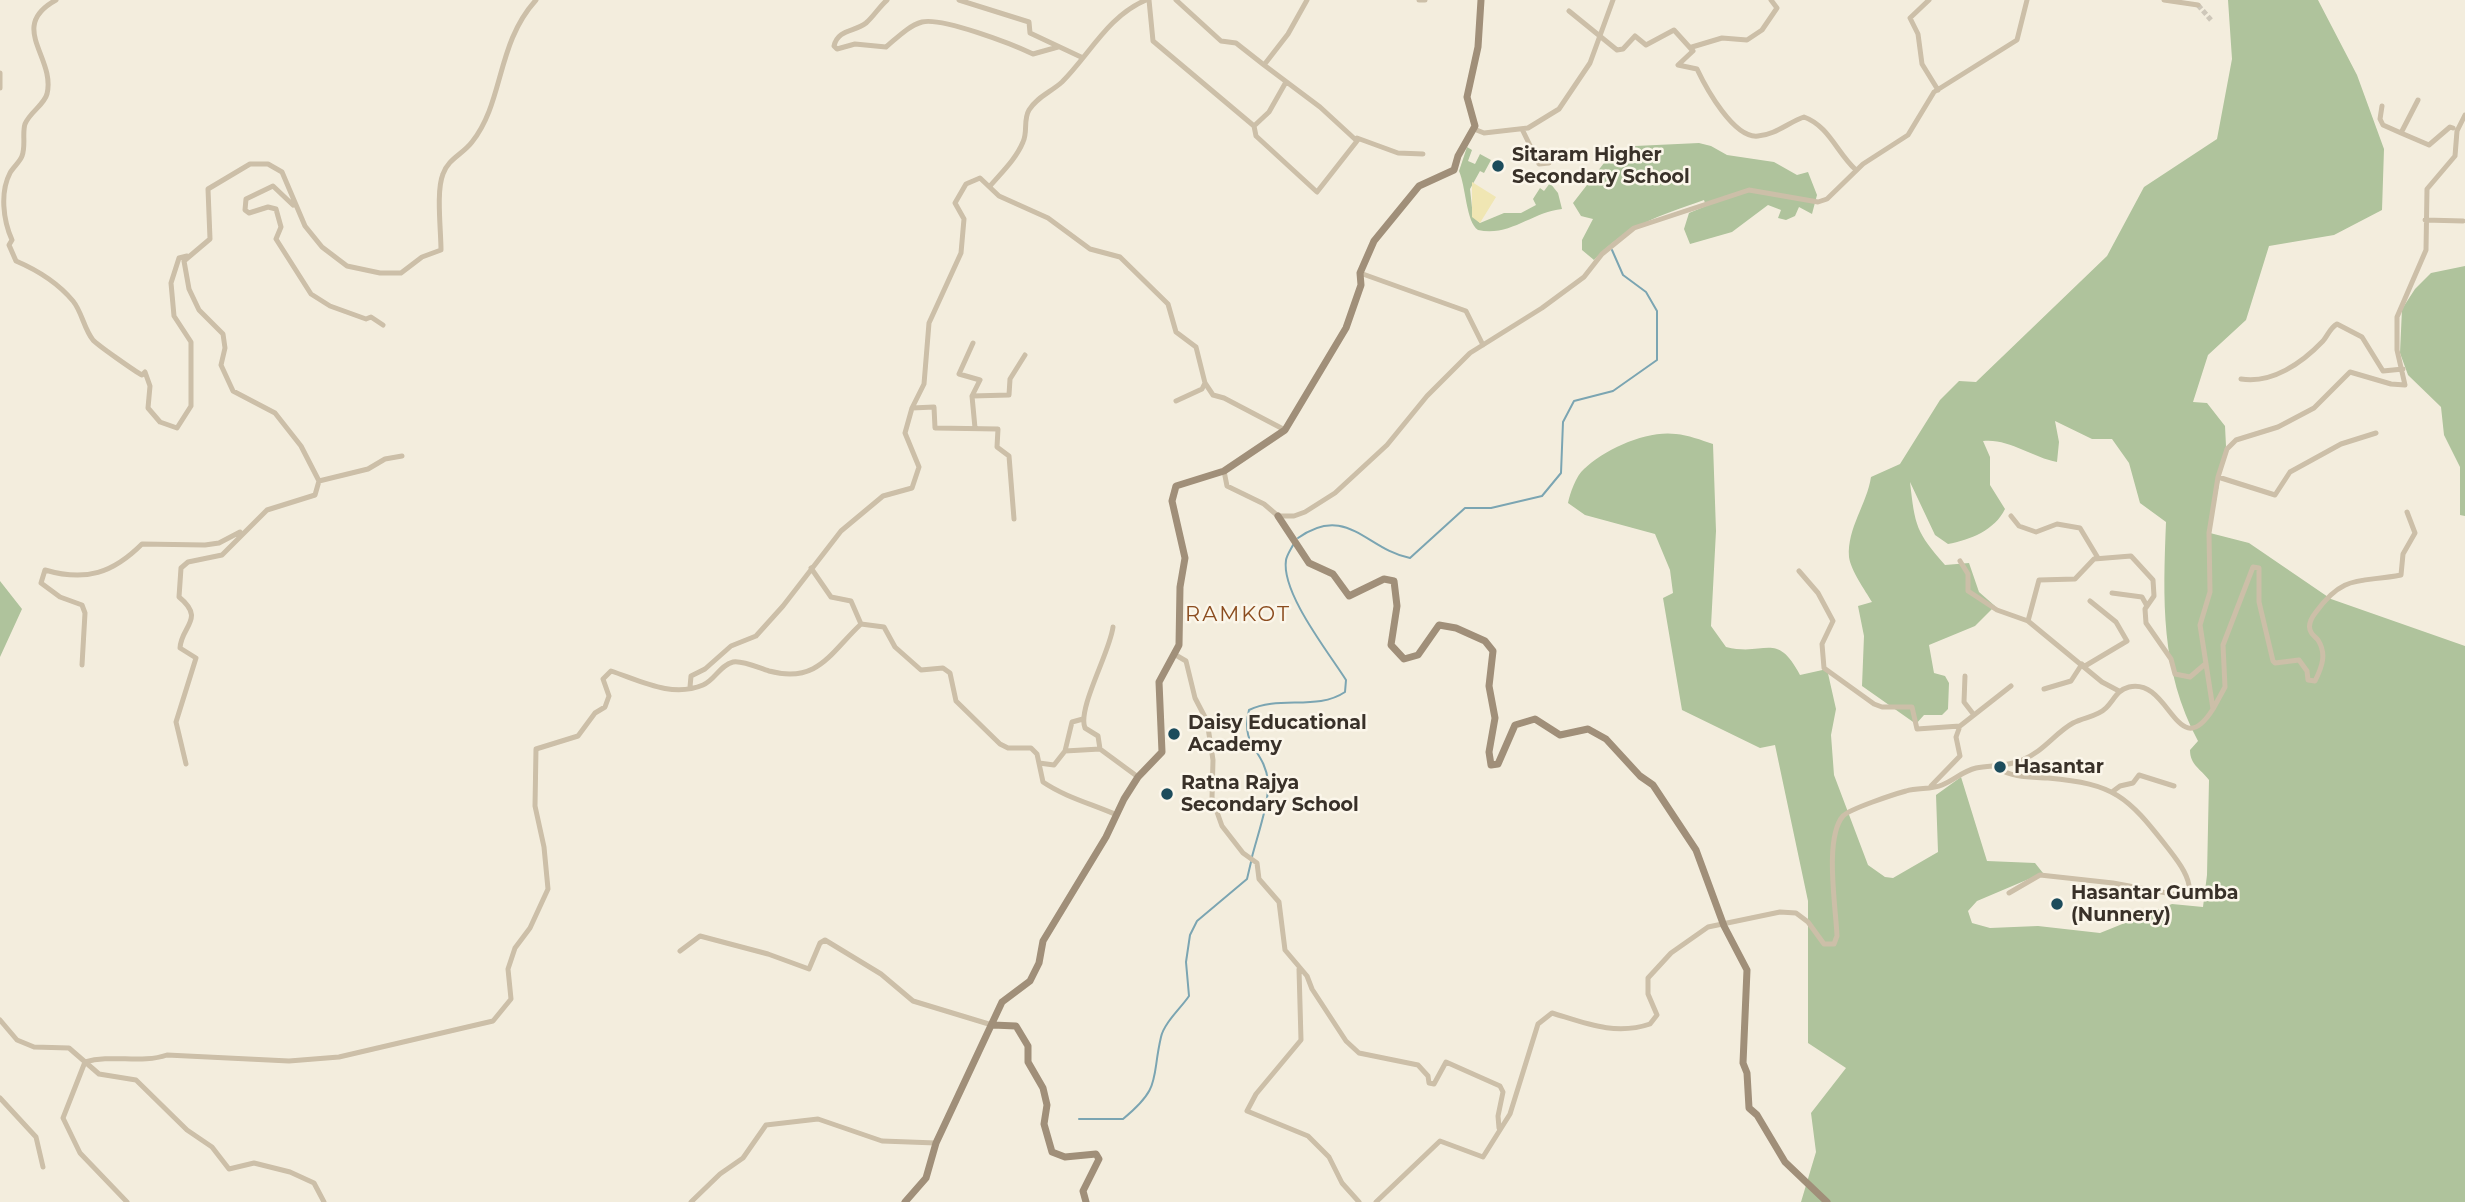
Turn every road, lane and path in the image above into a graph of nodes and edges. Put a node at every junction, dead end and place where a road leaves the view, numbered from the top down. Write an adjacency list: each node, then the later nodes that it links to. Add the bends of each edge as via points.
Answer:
1 (56, 0): 44 (street, via 39,10 34,19 49,79 47,97 25,123 23,155 4,184 9,245 16,261 41,271 74,302 95,343 136,372 145,372 150,386 148,408 160,422 177,428 191,406 191,342 174,316 171,283 179,258)
2 (536, 0): 41 (street, via 505,51 482,124 442,175 441,250 401,273 347,266 322,247)
3 (887, 0): 20 (street, via 866,24 836,39 834,46 886,47 924,22 1008,42 1033,54)
4 (959, 0): 16 (street)
5 (1148, 0): 22 (street, via 1116,18); 31 (street, via 1153,41)
6 (1176, 0): 23 (street, via 1221,41 1236,43)
7 (1307, 0): 23 (street)
8 (1419, 0): 9 (street)
9 (1425, 0)
10 (1481, 0): 33 (main road, via 1478,47 1467,97)
11 (1613, 0): 19 (street)
12 (1771, 0): 21 (street, via 1777,8 1772,19 1747,40 1722,38)
13 (1929, 0): 27 (street, via 1910,18 1922,64)
14 (2027, 0): 27 (street, via 2017,40)
15 (2164, 0): 17 (street)
16 (971, 1): 20 (street, via 1029,22 1030,33)
17 (2198, 5)
18 (1569, 11): 19 (street)
19 (1602, 36): 21 (street, via 1620,50 1636,36 1646,45 1673,29); 34 (street, via 1559,109)
20 (1058, 47): 22 (street)
21 (1692, 47): 39 (street, via 1678,65 1697,69 1711,96 1740,131 1758,136 1804,117 1821,125 1842,158)
22 (1081, 57): 40 (street, via 1030,109 1024,141)
23 (1264, 65): 25 (street)
24 (0, 73): 26 (street)
25 (1286, 82): 31 (street, via 1269,112); 36 (street)
26 (0, 88)
27 (1938, 90): 39 (street, via 1908,135)
28 (2418, 100): 35 (street)
29 (2382, 106): 35 (street, via 2383,125)
30 (2465, 115): 42 (street, via 2456,131 2455,156 2427,188)
31 (1254, 126): 36 (street, via 1256,136 1317,192)
32 (2453, 128): 35 (street, via 2429,145)
33 (1474, 129): 34 (street, via 1484,133); 45 (main road, via 1454,170 1419,186 1374,241)
34 (1522, 129): 38 (street, via 1539,164)
35 (2401, 133)
36 (1357, 138): 37 (street, via 1398,153)
37 (1423, 154)
38 (1549, 163)
39 (1856, 170): 48 (street, via 1832,196 1818,202 1749,190 1634,228 1602,254 1584,277)
40 (990, 186): 52 (street, via 999,196 1048,218 1090,249 1121,257 1168,304 1176,332 1196,347); 55 (street, via 980,178 966,184 955,203 964,219 961,253 929,323 924,384)
41 (296, 207): 44 (street, via 282,172 268,164 250,164 208,189 210,239); 46 (street, via 273,186 247,199 245,205 249,213 276,209 281,220 276,239 311,294 330,306)
42 (2425, 220): 43 (street); 50 (street, via 2426,250 2397,317 2397,349)
43 (2463, 221)
44 (187, 256): 62 (street, via 189,289 199,310 223,334 221,365 233,391 280,419)
45 (1360, 273): 48 (street, via 1466,311); 57 (main road, via 1361,285 1346,328)
46 (383, 325)
47 (973, 343): 53 (street, via 959,374 980,380)
48 (1483, 345): 64 (street, via 1445,376 1387,444 1335,493 1305,512)
49 (1025, 355): 53 (street, via 1010,379 1009,395)
50 (2403, 369): 51 (street, via 2382,371 2362,337 2337,324 2290,367 2268,379); 61 (street, via 2405,385 2350,372 2314,408 2278,427 2230,443)
51 (2241, 379)
52 (1205, 383): 54 (street, via 1202,389); 57 (street, via 1213,395)
53 (972, 396): 56 (street)
54 (1176, 401)
55 (912, 408): 56 (street, via 934,407 935,428); 70 (street, via 905,433 919,467 912,488 883,496 841,531)
56 (975, 428): 66 (street, via 998,429 997,447 1009,456)
57 (1285, 430): 60 (main road)
58 (2376, 433): 61 (street, via 2341,444 2291,472 2275,495)
59 (402, 456): 62 (street)
60 (1224, 471): 64 (street, via 1227,486); 78 (main road, via 1174,490 1172,501 1185,558 1180,635)
61 (2218, 477): 81 (street, via 2209,533 2210,592 2200,625)
62 (319, 481): 67 (street, via 315,495 267,510)
63 (2407, 512): 87 (street, via 2415,533 2403,554 2402,575 2363,578 2329,593 2310,621 2323,658 2315,681 2308,680 2300,660 2273,661 2259,601 2259,568 2253,568 2223,645 2225,687)
64 (1278, 516): 102 (main road, via 1309,563 1333,574 1349,596 1384,579 1394,580 1397,606 1391,645 1404,659 1418,655 1439,625 1489,643 1495,718 1491,765 1498,764 1515,726 1530,719 1560,734 1588,729 1606,739 1653,785 1673,812 1696,850)
65 (2011, 516): 68 (street, via 2019,527 2036,532 2057,524 2080,528)
66 (1014, 519)
67 (243, 531): 79 (street, via 205,545 142,544 118,565 93,576 71,577 45,570 41,583 82,605); 94 (street, via 222,555 188,562 179,576 179,597 191,610 180,648 196,658 177,722)
68 (2098, 558): 74 (street, via 2128,555 2151,573 2155,588); 75 (street, via 2075,579 2039,580)
69 (1960, 561): 75 (street, via 1968,574 1969,591 1997,610)
70 (811, 568): 76 (street, via 831,597 851,601); 84 (street, via 756,636 717,655 691,676)
71 (1799, 571): 90 (street, via 1833,621 1822,644 1824,668 1874,704 1912,707 1917,729)
72 (2112, 593): 74 (street, via 2141,597)
73 (2090, 601): 80 (street, via 2116,622 2127,641)
74 (2147, 606): 81 (street, via 2149,632 2171,659 2175,674 2190,677)
75 (2028, 621): 80 (street)
76 (861, 624): 84 (street, via 814,671 774,672 736,661 704,685); 93 (street, via 884,627 895,647 921,670 943,668 950,673 956,701 967,715 1009,748 1031,748)
77 (1113, 627): 89 (street)
78 (1174, 654): 96 (main road, via 1159,682 1162,752); 104 (street, via 1186,661 1195,698 1207,722 1212,798 1222,826 1257,863 1259,879 1279,902 1285,950)
79 (82, 665)
80 (2084, 665): 85 (street, via 2071,681); 86 (street)
81 (2204, 665): 87 (street)
82 (1965, 676): 88 (street, via 1964,702)
83 (2011, 686): 88 (street)
84 (690, 687): 107 (street, via 670,692 611,671 603,680 609,696 605,707 594,713 578,736 536,749 535,806 548,889 515,948 508,969 511,999 493,1021 339,1057 289,1061 167,1055)
85 (2045, 689)
86 (2119, 691): 87 (street, via 2130,686 2151,690 2180,726 2189,729 2201,724); 95 (street, via 2106,708 2070,724 2040,751)
87 (2213, 709)
88 (1974, 715): 90 (street)
89 (1083, 719): 91 (street, via 1085,728 1098,736); 92 (street, via 1072,722)
90 (1960, 726): 98 (street, via 1956,737 1960,756)
91 (1100, 749): 92 (street); 96 (street)
92 (1065, 751): 93 (street, via 1054,765)
93 (1039, 763): 100 (street, via 1044,782 1058,793)
94 (186, 764)
95 (1996, 767): 98 (street, via 1975,769); 99 (street, via 2017,776 2084,782)
96 (1138, 777): 100 (main road)
97 (2174, 786): 99 (street, via 2139,775 2133,783)
98 (1929, 789): 102 (street, via 1908,790 1843,816 1832,845 1834,944 1824,944 1796,913 1780,912)
99 (2112, 792): 101 (street, via 2127,799 2175,858 2191,885 2189,894 2183,897 2104,881 2040,875)
100 (1117, 815): 106 (main road, via 1043,941 1030,981 1002,1002)
101 (2009, 893)
102 (1724, 926): 109 (street, via 1708,928 1671,953 1648,978 1648,994 1657,1015 1650,1024 1622,1031 1552,1013 1538,1024 1510,1114); 119 (main road, via 1747,970 1743,1063 1749,1108 1786,1162)
103 (680, 951): 106 (street, via 700,936 809,969 825,940 881,974 913,1001)
104 (1298, 967): 109 (street, via 1346,1041 1359,1053 1418,1065 1429,1083 1434,1084 1446,1062 1500,1086); 117 (street, via 1301,1040 1247,1111 1308,1136 1329,1157 1342,1183)
105 (0, 1020): 107 (street, via 17,1040 34,1047 69,1048)
106 (993, 1025): 110 (main road); 116 (main road, via 1016,1026 1024,1035 1028,1062 1043,1088 1047,1105 1044,1124 1052,1152 1065,1157 1096,1154 1099,1159 1086,1181)
107 (85, 1062): 112 (street, via 63,1118 85,1160); 113 (street, via 99,1074 136,1080 212,1147 229,1169 254,1163 290,1172 314,1183)
108 (0, 1098): 111 (street, via 36,1137)
109 (1499, 1128): 118 (street, via 1483,1157 1440,1141)
110 (936, 1143): 114 (street, via 882,1141 818,1119 766,1125 743,1158); 115 (main road, via 926,1178)
111 (43, 1167)
112 (127, 1202)
113 (324, 1202)
114 (691, 1202)
115 (905, 1202)
116 (1086, 1202)
117 (1359, 1202)
118 (1376, 1202)
119 (1827, 1202)

